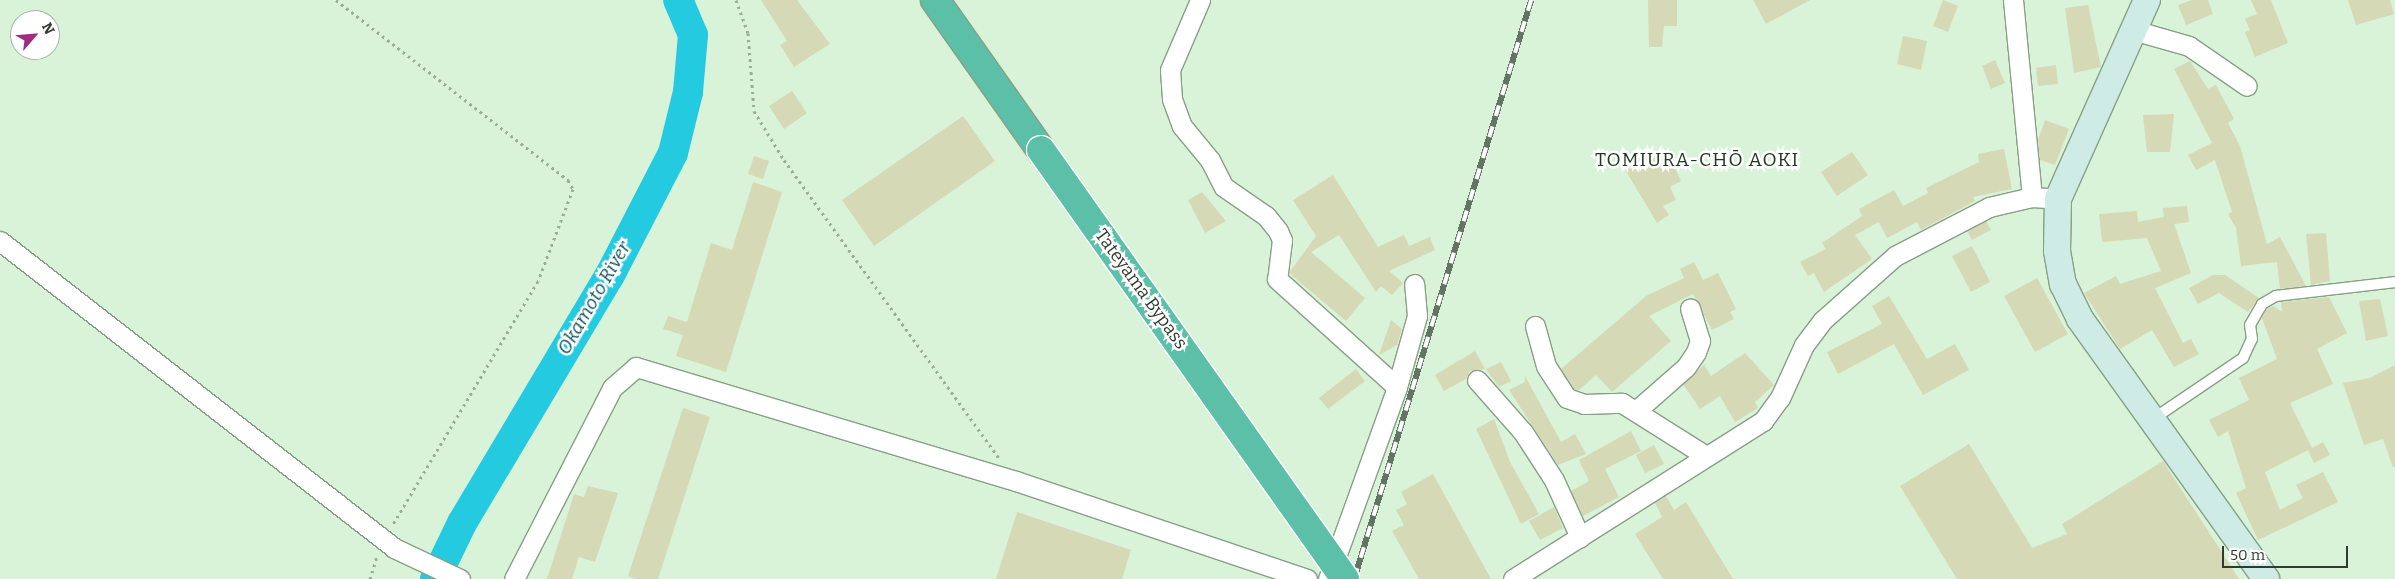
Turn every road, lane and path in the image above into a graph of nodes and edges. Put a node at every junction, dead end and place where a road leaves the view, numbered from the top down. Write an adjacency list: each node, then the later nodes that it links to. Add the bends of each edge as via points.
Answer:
1 (336, 0): 23 (path, via 568,180 572,189 538,281)
2 (736, 0): 21 (path, via 748,33 754,112 784,160)
3 (935, 0): 29 (highway, Tateyama Bypass, bridge)
4 (1200, 0): 17 (street, via 1170,70 1172,99 1182,126 1210,160 1224,188 1266,216 1278,231 1282,240 1277,279)
5 (2013, 0): 9 (street)
6 (2147, 0): 7 (street)
7 (2133, 30): 8 (street, via 2189,46); 10 (street)
8 (2247, 86)
9 (2032, 197): 10 (street); 20 (street, via 1989,208 1922,238 1871,274 1822,320 1804,345 1780,398 1762,421)
10 (2058, 199): 19 (street, via 2057,251 2063,284 2080,319)
11 (0, 241): 23 (street)
12 (2395, 282): 19 (lane, via 2276,296 2262,304 2250,325 2252,339 2243,358)
13 (1414, 284): 17 (street, via 1417,316)
14 (1690, 309): 18 (street, via 1700,341 1696,352 1686,367)
15 (1535, 326): 18 (street, via 1546,366 1567,398 1584,404 1622,403)
16 (1477, 380): 22 (street, via 1528,440 1554,480)
17 (1397, 387): 28 (street)
18 (1636, 410): 20 (street)
19 (2153, 419): 31 (street)
20 (1706, 456): 22 (street)
21 (1016, 481): 26 (street, via 636,368 612,388); 27 (street)
22 (1580, 537): 30 (street)
23 (388, 543): 24 (path); 25 (street)
24 (370, 579)
25 (460, 579)
26 (514, 579)
27 (1307, 579)
28 (1328, 579)
29 (1345, 579)
30 (1513, 579)
31 (2266, 579)

